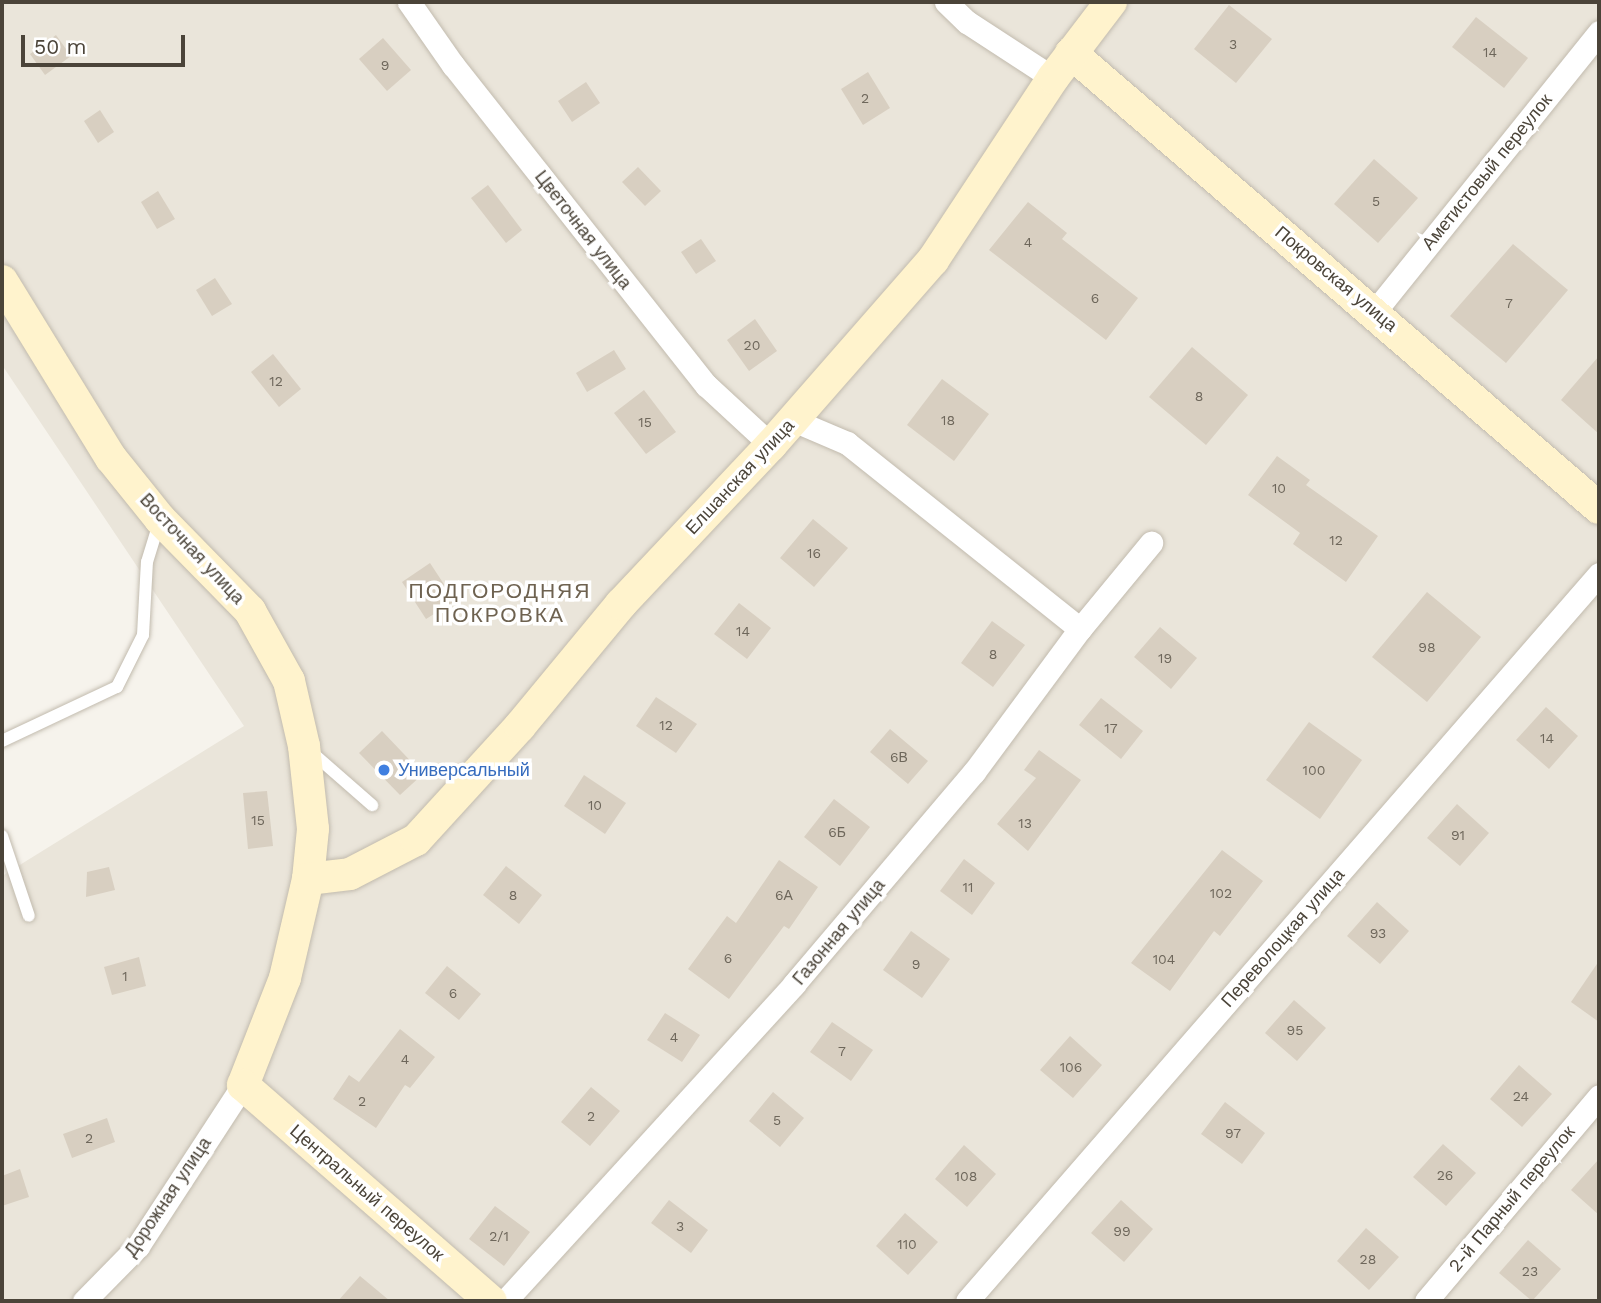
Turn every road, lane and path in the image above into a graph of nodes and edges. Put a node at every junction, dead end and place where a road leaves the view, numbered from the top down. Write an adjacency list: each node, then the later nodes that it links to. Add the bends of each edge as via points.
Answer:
1 (409, 2): 9 (street, Цветочная улица, via 453,65 706,386)
2 (946, 2): 5 (street, Покровская улица, via 967,23)
3 (1111, 2): 5 (street, Елшанская улица)
4 (1599, 32): 7 (street, Аметистовый переулок)
5 (1062, 65): 7 (street, Покровская улица); 8 (street, Елшанская улица, via 933,260)
6 (2, 281): 11 (street, Восточная улица, via 111,458)
7 (1375, 311): 10 (street, Покровская улица)
8 (793, 420): 9 (street, Елшанская улица); 14 (street, via 847,443)
9 (771, 445): 19 (street, Елшанская улица, via 621,604 520,726 416,840 350,874)
10 (1599, 508)
11 (160, 519): 15 (lane, via 147,562 143,635 117,687); 16 (street, Восточная улица, via 250,611 289,681)
12 (1151, 543): 14 (street, Газонная улица)
13 (1599, 574): 26 (street, Переволоцкая улица)
14 (1080, 629): 25 (street, Газонная улица, via 974,772 794,984)
15 (2, 741)
16 (304, 746): 17 (lane); 19 (street, Восточная улица, via 313,829)
17 (372, 805)
18 (2, 836): 20 (lane)
19 (308, 878): 21 (street, Восточная улица, via 285,978)
20 (29, 916)
21 (243, 1084): 23 (street, Дорожная улица, via 138,1246); 24 (street, Центральный переулок)
22 (1599, 1096): 27 (street, 2-й Парный переулок)
23 (84, 1301)
24 (491, 1301)
25 (505, 1301)
26 (967, 1301)
27 (1426, 1301)

